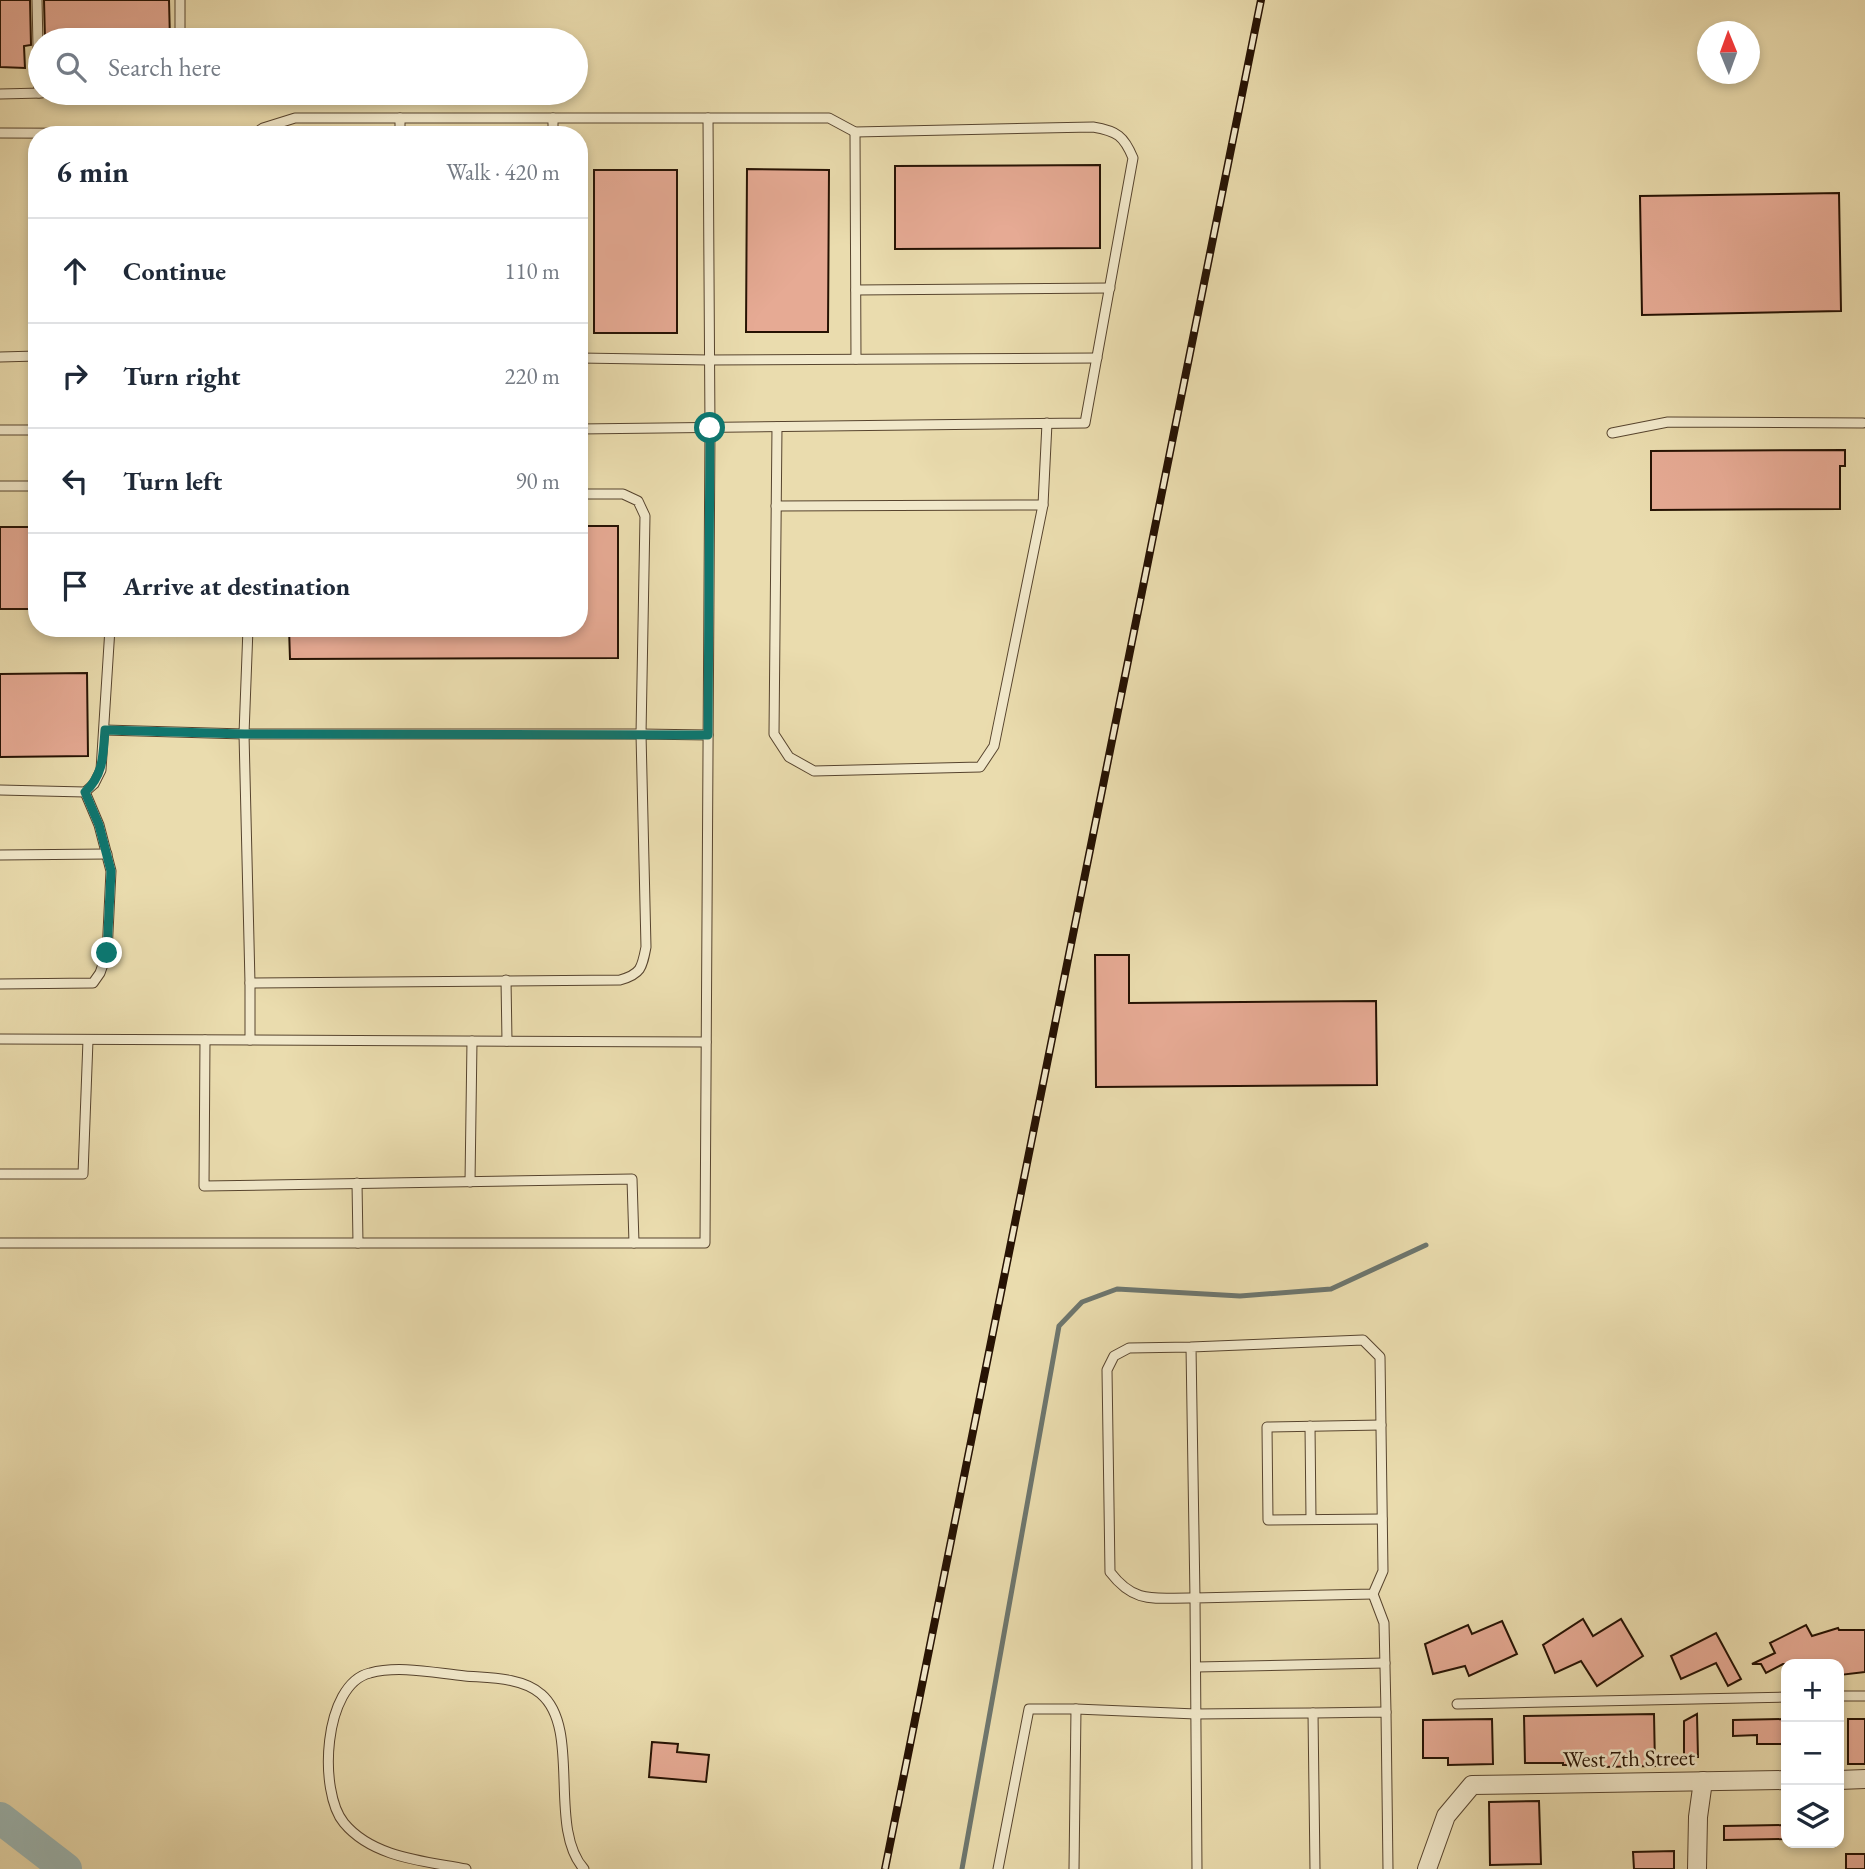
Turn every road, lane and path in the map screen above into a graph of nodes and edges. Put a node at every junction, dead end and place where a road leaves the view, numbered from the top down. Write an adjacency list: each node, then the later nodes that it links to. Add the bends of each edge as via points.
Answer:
1 (37, 0): 3 (lane)
2 (180, 0): 4 (lane)
3 (38, 28)
4 (180, 28)
5 (28, 93): 6 (lane)
6 (0, 94)
7 (400, 118): 8 (lane); 10 (lane, via 295,118); 11 (lane)
8 (553, 118): 9 (lane); 12 (lane)
9 (709, 118): 13 (lane, via 829,118); 23 (lane)
10 (269, 126)
11 (400, 126)
12 (553, 126)
13 (855, 132): 16 (lane, via 1112,130 1127,143 1133,159); 17 (lane)
14 (0, 134): 15 (lane)
15 (28, 134)
16 (1110, 288): 17 (lane); 21 (lane)
17 (856, 290): 22 (lane)
18 (28, 356): 19 (lane)
19 (0, 357)
20 (588, 358): 23 (lane)
21 (1097, 358): 22 (lane); 24 (lane, via 1086,423)
22 (856, 359): 23 (lane)
23 (709, 360): 27 (lane)
24 (1047, 423): 26 (lane); 35 (lane)
25 (1863, 423): 31 (lane, via 1668,422)
26 (777, 427): 27 (lane); 36 (lane)
27 (710, 428): 28 (lane); 42 (lane)
28 (588, 429)
29 (0, 430): 30 (lane)
30 (28, 430)
31 (1612, 433)
32 (0, 486): 33 (lane)
33 (28, 486)
34 (588, 494): 41 (lane, via 623,494 638,501 645,516)
35 (1043, 505): 36 (lane); 36 (lane, via 994,746 980,767 814,771 789,757 774,734)
36 (776, 506)
37 (110, 637): 39 (lane)
38 (248, 637): 40 (lane)
39 (105, 730): 40 (lane); 44 (lane, via 101,770)
40 (244, 734): 41 (lane); 48 (lane)
41 (641, 734): 42 (lane); 47 (lane, via 646,947 642,964 635,975 620,980)
42 (708, 735): 56 (lane)
43 (0, 790): 44 (lane)
44 (85, 792): 45 (lane)
45 (107, 854): 46 (lane); 49 (lane, via 111,871 107,953 93,983)
46 (0, 855)
47 (506, 980): 48 (lane); 55 (lane)
48 (250, 983): 53 (lane)
49 (0, 984)
50 (0, 1039): 51 (lane)
51 (88, 1040): 52 (lane); 57 (lane, via 83,1174)
52 (205, 1040): 53 (lane); 59 (lane, via 204,1186)
53 (250, 1040): 54 (lane)
54 (472, 1041): 55 (lane); 58 (lane)
55 (507, 1041): 56 (lane)
56 (706, 1042): 62 (lane, via 705,1243)
57 (0, 1174)
58 (470, 1182): 59 (lane); 62 (lane, via 632,1179)
59 (357, 1183): 61 (lane)
60 (0, 1243): 61 (lane)
61 (358, 1243): 62 (lane)
62 (634, 1243)
63 (1191, 1347): 64 (lane, via 1363,1340 1380,1357); 69 (lane); 69 (lane, via 1129,1348 1114,1356 1107,1370 1110,1572 1122,1588 1138,1597)
64 (1381, 1425): 65 (lane); 67 (lane)
65 (1310, 1426): 66 (lane); 66 (lane, via 1267,1427 1267,1453 1268,1520)
66 (1311, 1519): 67 (lane)
67 (1382, 1519): 68 (lane, via 1382,1571)
68 (1373, 1594): 69 (lane); 70 (lane, via 1384,1623)
69 (1195, 1598): 71 (lane)
70 (1385, 1663): 71 (lane); 77 (lane)
71 (1196, 1667): 79 (lane)
72 (1844, 1696): 73 (lane)
73 (1865, 1696)
74 (1781, 1698): 75 (lane)
75 (1457, 1704)
76 (1076, 1709): 79 (lane); 86 (lane, via 1029,1709); 87 (lane)
77 (1386, 1712): 78 (lane); 90 (lane)
78 (1313, 1713): 79 (lane); 89 (lane)
79 (1196, 1714): 88 (lane)
80 (1865, 1779): 82 (street)
81 (1781, 1780): 83 (street, West 7th Street)
82 (1844, 1780)
83 (1703, 1782): 91 (street, West 7th Street, via 1472,1785 1446,1816); 92 (street)
84 (466, 1869): 85 (lane, via 400,1857 362,1839 344,1823 331,1797 328,1771 339,1703 349,1685 368,1673 405,1670 510,1680 539,1692 553,1707 565,1777 567,1832)
85 (584, 1869)
86 (998, 1869)
87 (1074, 1869)
88 (1197, 1869)
89 (1315, 1869)
90 (1388, 1869)
91 (1427, 1869)
92 (1697, 1869)

